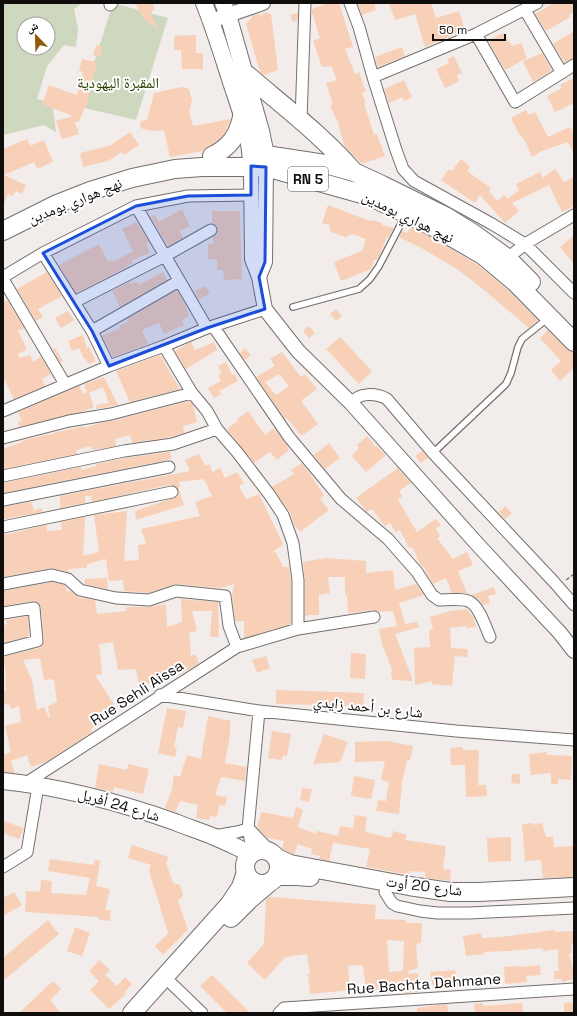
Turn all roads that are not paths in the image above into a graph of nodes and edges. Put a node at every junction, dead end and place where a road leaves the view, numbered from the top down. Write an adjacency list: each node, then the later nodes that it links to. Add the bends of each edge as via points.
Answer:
1 (204, 3): 8 (main road)
2 (263, 3): 6 (street)
3 (305, 3): 15 (street)
4 (350, 3): 13 (street)
5 (537, 3): 7 (street)
6 (226, 9): 8 (street); 11 (main road)
7 (525, 10): 9 (street); 12 (street)
8 (211, 21): 14 (main road)
9 (476, 34): 12 (street, via 515,102); 13 (street)
10 (574, 65): 12 (street)
11 (245, 73): 15 (main road); 17 (main road, via 262,131)
12 (562, 73)
13 (373, 77): 26 (street, via 396,150 407,174 414,181)
14 (242, 117): 16 (main road, via 236,136 221,152); 17 (main road)
15 (301, 121): 18 (main road)
16 (212, 156): 17 (main road, نهج هواري بومدين / RN 5); 23 (main road, نهج هواري بومدين / RN 5, via 157,161 108,173 63,189)
17 (258, 161): 18 (main road, نهج هواري بومدين / RN 5, via 325,164); 19 (street); 21 (main road, نهج هواري بومدين / RN 5, via 369,196); 25 (main road, نهج هواري بومدين / RN 5, via 174,170 132,178 57,204); 30 (street, via 265,262)
18 (354, 172): 29 (main road, نهج هواري بومدين / RN 5, via 445,216 474,234)
19 (251, 195): 20 (street, via 188,196); 30 (street, via 252,258)
20 (136, 206): 27 (street); 28 (street)
21 (406, 214): 29 (main road, نهج هواري بومدين / RN 5, via 484,256); 35 (lane, via 379,266 359,289)
22 (574, 215): 26 (street)
23 (3, 218)
24 (211, 230): 28 (street)
25 (3, 231)
26 (525, 244): 29 (street); 33 (street)
27 (43, 253): 31 (street); 34 (street)
28 (165, 256): 32 (street); 34 (street)
29 (502, 262): 37 (main road, نهج هواري بومدين / RN 5, via 515,282); 38 (main road, نهج هواري بومدين / RN 5)
30 (259, 277): 36 (street)
31 (3, 278): 44 (street)
32 (179, 281): 39 (street); 40 (street)
33 (574, 293)
34 (74, 302): 40 (street)
35 (293, 307)
36 (265, 310): 39 (street); 46 (street, via 298,352)
37 (549, 316): 41 (main road, نهج هواري بومدين / RN 5); 50 (lane, via 522,339 506,384)
38 (574, 326)
39 (210, 327): 42 (street); 61 (street, via 289,437 341,499 388,539 417,572 432,595 439,600 470,601 476,607)
40 (92, 331): 43 (street)
41 (574, 342)
42 (164, 346): 43 (street); 45 (street)
43 (109, 366): 44 (street)
44 (65, 384): 47 (street)
45 (192, 393): 48 (street); 49 (street)
46 (351, 403): 50 (street, via 359,396 367,394 387,399); 64 (street)
47 (4, 409)
48 (217, 429): 52 (street, via 173,444 124,451); 60 (street, via 270,494 283,515 293,543 298,580)
49 (3, 438)
50 (433, 453): 57 (street)
51 (169, 467): 54 (street)
52 (3, 476)
53 (172, 492): 55 (street)
54 (3, 500)
55 (3, 527)
56 (3, 584): 62 (street, via 52,575 68,579 80,590 116,598 149,600 176,591 225,596 229,626)
57 (574, 605)
58 (3, 613): 63 (street, via 34,608 37,641)
59 (374, 617): 60 (street, Rue Sehli Aissa)
60 (298, 629): 62 (street, Rue Sehli Aissa)
61 (490, 637)
62 (237, 647): 65 (street, Rue Sehli Aissa)
63 (3, 650)
64 (574, 651)
65 (160, 695): 66 (street, شارع بن أحمد زايدي); 69 (street, Rue Sehli Aissa)
66 (259, 711): 67 (street, شارع بن أحمد زايدي); 70 (street)
67 (574, 740)
68 (3, 781): 69 (main road, شارع 24 أفريل)
69 (32, 784): 71 (main road, شارع 24 أفريل, via 106,800); 73 (street, via 27,852)
70 (248, 829): 71 (street); 72 (street); 72 (street)
71 (212, 836): 72 (main road, شارع 24 أفريل)
72 (257, 859): 74 (main road, via 280,867); 74 (main road, شارع 20 أوت, via 248,877 255,883 263,884); 75 (main road, شارع 20 أوت, via 450,892); 79 (main road, via 229,905)
73 (3, 867)
74 (273, 880): 76 (main road, شارع 20 أوت, via 297,876); 79 (main road, via 238,910)
75 (574, 888)
76 (385, 892): 77 (main road, شارع 20 أوت, via 449,902); 78 (street, via 397,906 437,913)
77 (574, 897)
78 (574, 908)
79 (168, 980): 81 (main road); 82 (main road); 83 (street)
80 (574, 989): 84 (street, Rue Bachta Dahmane, via 284,1008)
81 (132, 1013)
82 (144, 1013)
83 (202, 1013)
84 (279, 1013)

